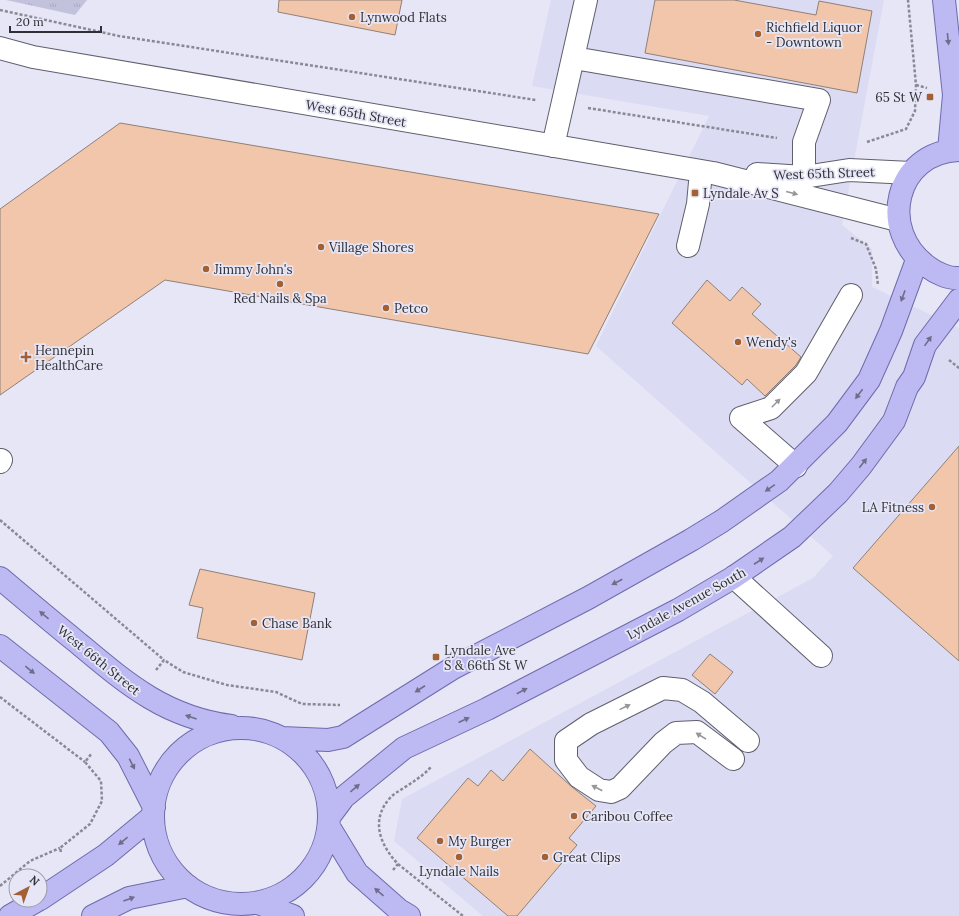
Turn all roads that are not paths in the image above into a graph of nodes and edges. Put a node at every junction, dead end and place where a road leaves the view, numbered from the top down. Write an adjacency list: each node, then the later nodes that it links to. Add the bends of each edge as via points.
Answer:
1 (586, 0): 4 (street)
2 (944, 0): 6 (main road, one-way to 6, via 954,96)
3 (0, 48): 5 (street, West 65th Street, via 33,57)
4 (574, 58): 5 (street); 9 (street, via 819,100 804,142)
5 (553, 146): 7 (street, West 65th Street)
6 (954, 150): 8 (main road, via 928,159)
7 (707, 172): 9 (street, West 65th Street); 10 (street, West 65th Street, one-way to 10); 11 (street)
8 (911, 173): 9 (street, West 65th Street, via 849,170); 10 (main road, via 898,204)
9 (804, 176)
10 (898, 220): 12 (main road, via 907,248)
11 (688, 246)
12 (917, 260): 13 (main road, via 934,272); 16 (main road, one-way to 16, via 891,331 869,380 837,423)
13 (959, 278)
14 (851, 295): 16 (street, one-way to 14, via 741,418 771,408 806,373)
15 (959, 300): 17 (main road, Lyndale Avenue South, one-way to 15, via 792,537 838,493 861,466 894,421 925,345)
16 (796, 466): 22 (main road, one-way to 22, via 780,481 691,540 588,598 453,668 343,738)
17 (734, 577): 20 (street); 26 (main road, Lyndale Avenue South, one-way to 17, via 344,797 404,748 488,709 678,610)
18 (0, 578): 21 (main road, West 66th Street, one-way to 18, via 207,723 181,714 139,693)
19 (0, 646): 25 (main road, one-way to 25, via 109,732 128,756)
20 (821, 656)
21 (256, 729): 22 (main road); 25 (main road, via 227,729 200,738 177,755 161,779)
22 (282, 738): 26 (main road, via 302,752 317,771 326,793)
23 (748, 740): 24 (street, one-way to 23, via 697,732 676,733 620,788 611,792 599,790 579,777 566,760 566,741 590,724 663,688 682,690 702,702)
24 (732, 759)
25 (153, 811): 27 (main road, via 155,832 166,862); 28 (main road, one-way to 28, via 106,856)
26 (329, 822): 29 (main road, via 325,845 317,862 306,876 276,897); 34 (main road, one-way to 26, via 357,873)
27 (188, 886): 29 (main road, via 209,898 234,904); 32 (main road, one-way to 27, via 129,898)
28 (48, 893)
29 (258, 902): 33 (main road)
30 (24, 908): 31 (main road)
31 (10, 916)
32 (93, 916)
33 (293, 916)
34 (409, 916)

